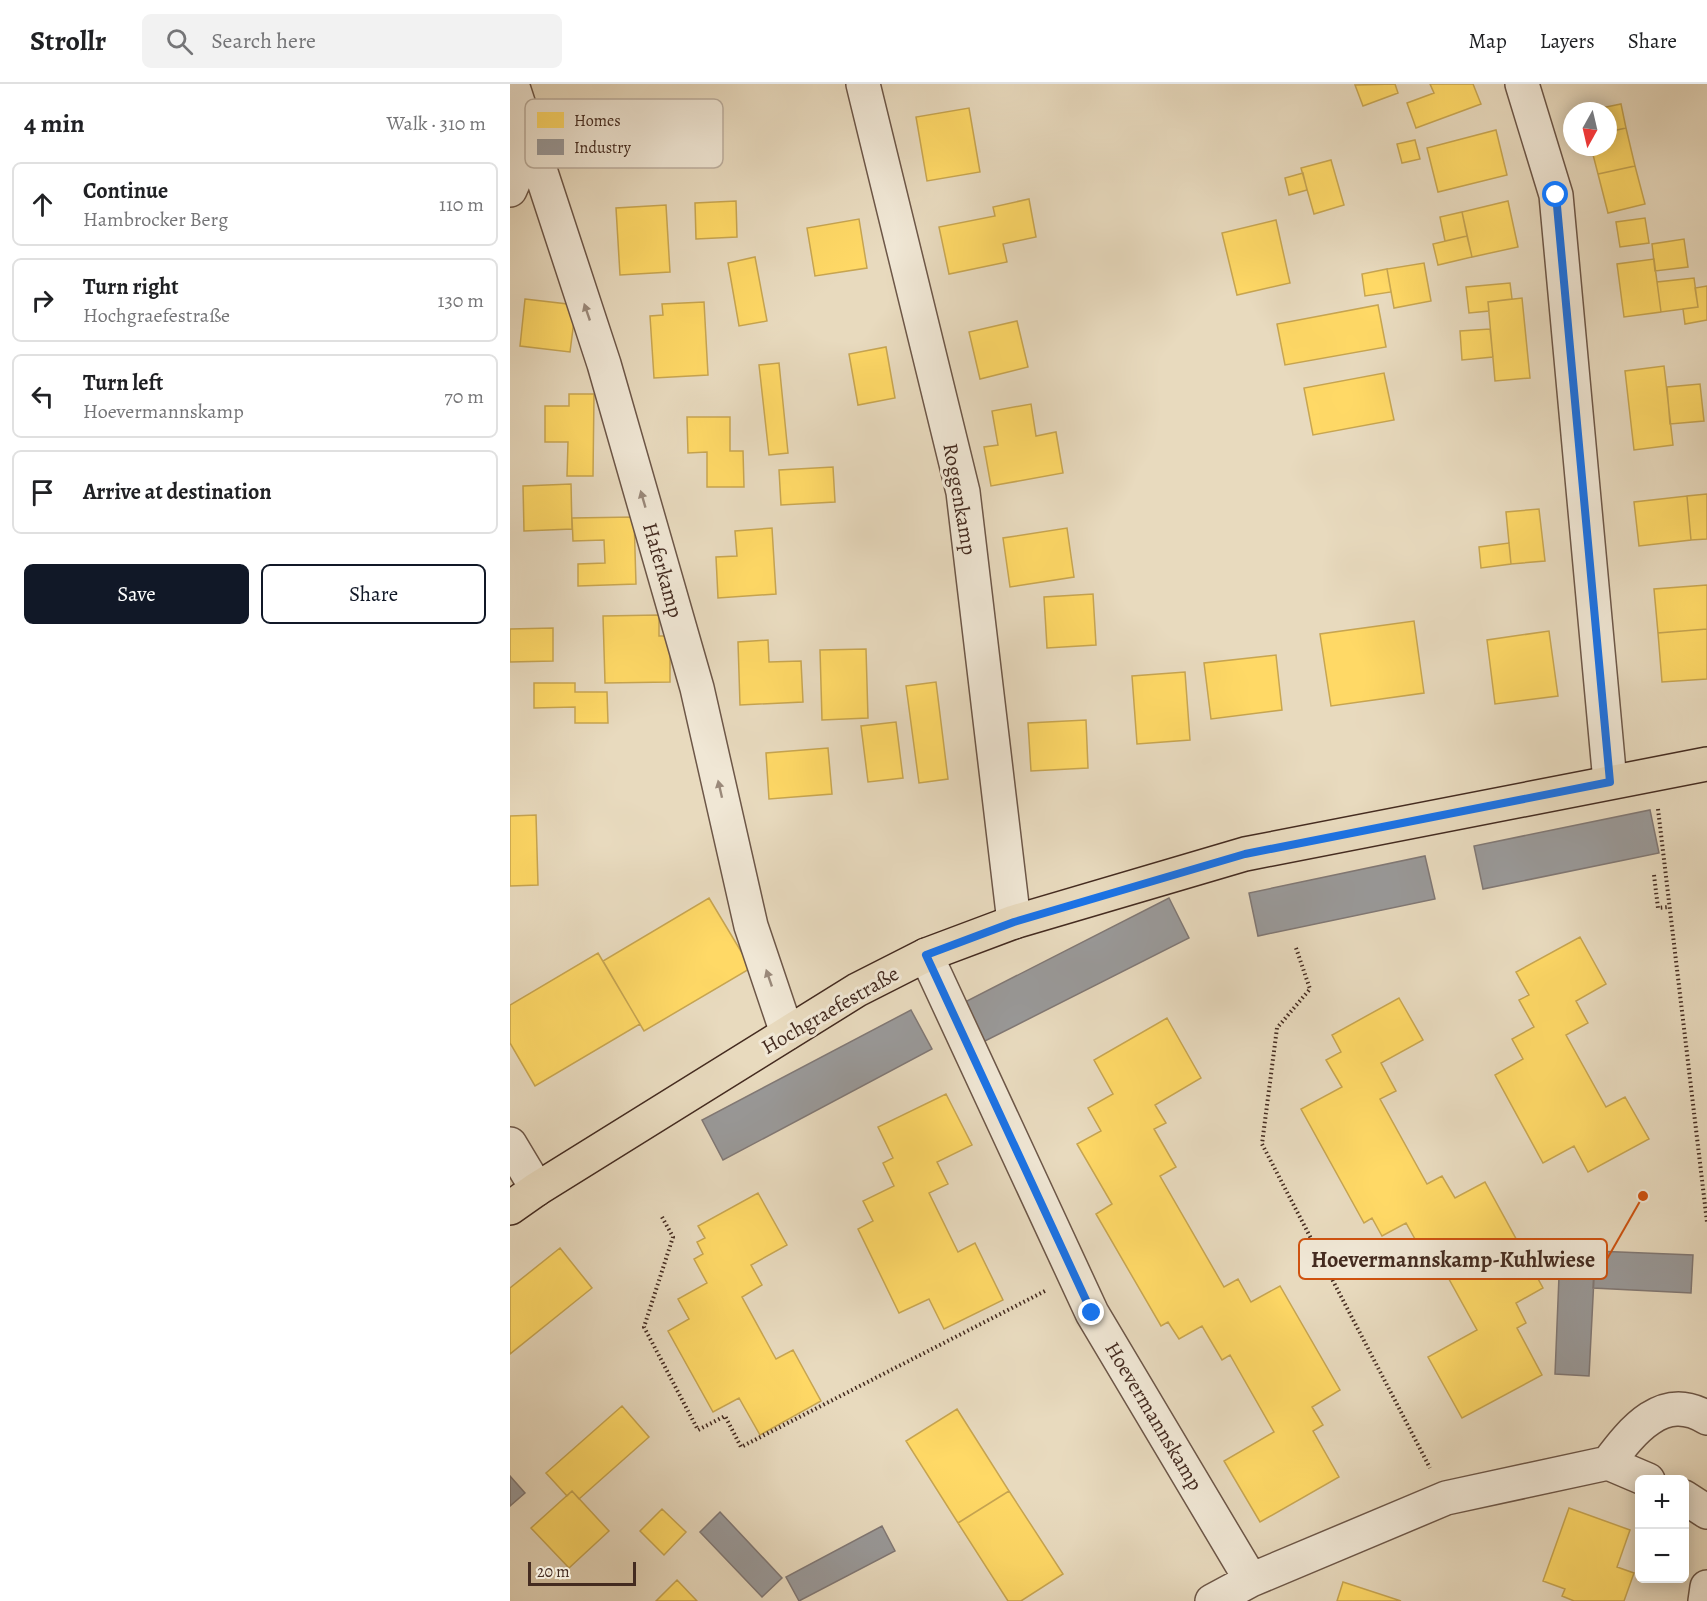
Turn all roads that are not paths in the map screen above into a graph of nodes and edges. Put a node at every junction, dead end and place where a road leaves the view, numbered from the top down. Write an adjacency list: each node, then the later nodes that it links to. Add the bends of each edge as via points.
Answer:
1 (863, 84): 9 (street, Roggenkamp, via 963,492)
2 (1521, 84): 8 (street, via 1556,195)
3 (516, 98): 4 (street, Haferkamp, one-way to 3); 6 (street, Haferkamp, via 522,163)
4 (525, 125)
5 (539, 168): 11 (street, Haferkamp, one-way to 5, via 751,926 697,688 604,364)
6 (510, 190)
7 (1707, 764): 8 (main road, Hochgraefestraße)
8 (1610, 782): 9 (main road, Hochgraefestraße, via 1245,854)
9 (1014, 922): 10 (main road, Hochgraefestraße)
10 (926, 955): 11 (main road, Hochgraefestraße, via 857,990); 20 (street, Hoevermannskamp, via 1092,1313)
11 (787, 1033): 13 (main road, Hochgraefestraße)
12 (510, 1144): 13 (street)
13 (537, 1189): 14 (main road, Hochgraefestraße)
14 (510, 1208)
15 (1707, 1418): 16 (street, via 1693,1409 1664,1411 1632,1430)
16 (1608, 1463): 17 (street); 20 (street, via 1446,1498)
17 (1638, 1475)
18 (1689, 1500): 19 (street)
19 (1707, 1512)
20 (1251, 1580): 22 (street)
21 (1707, 1587): 23 (street)
22 (1220, 1599)
23 (1705, 1601)

